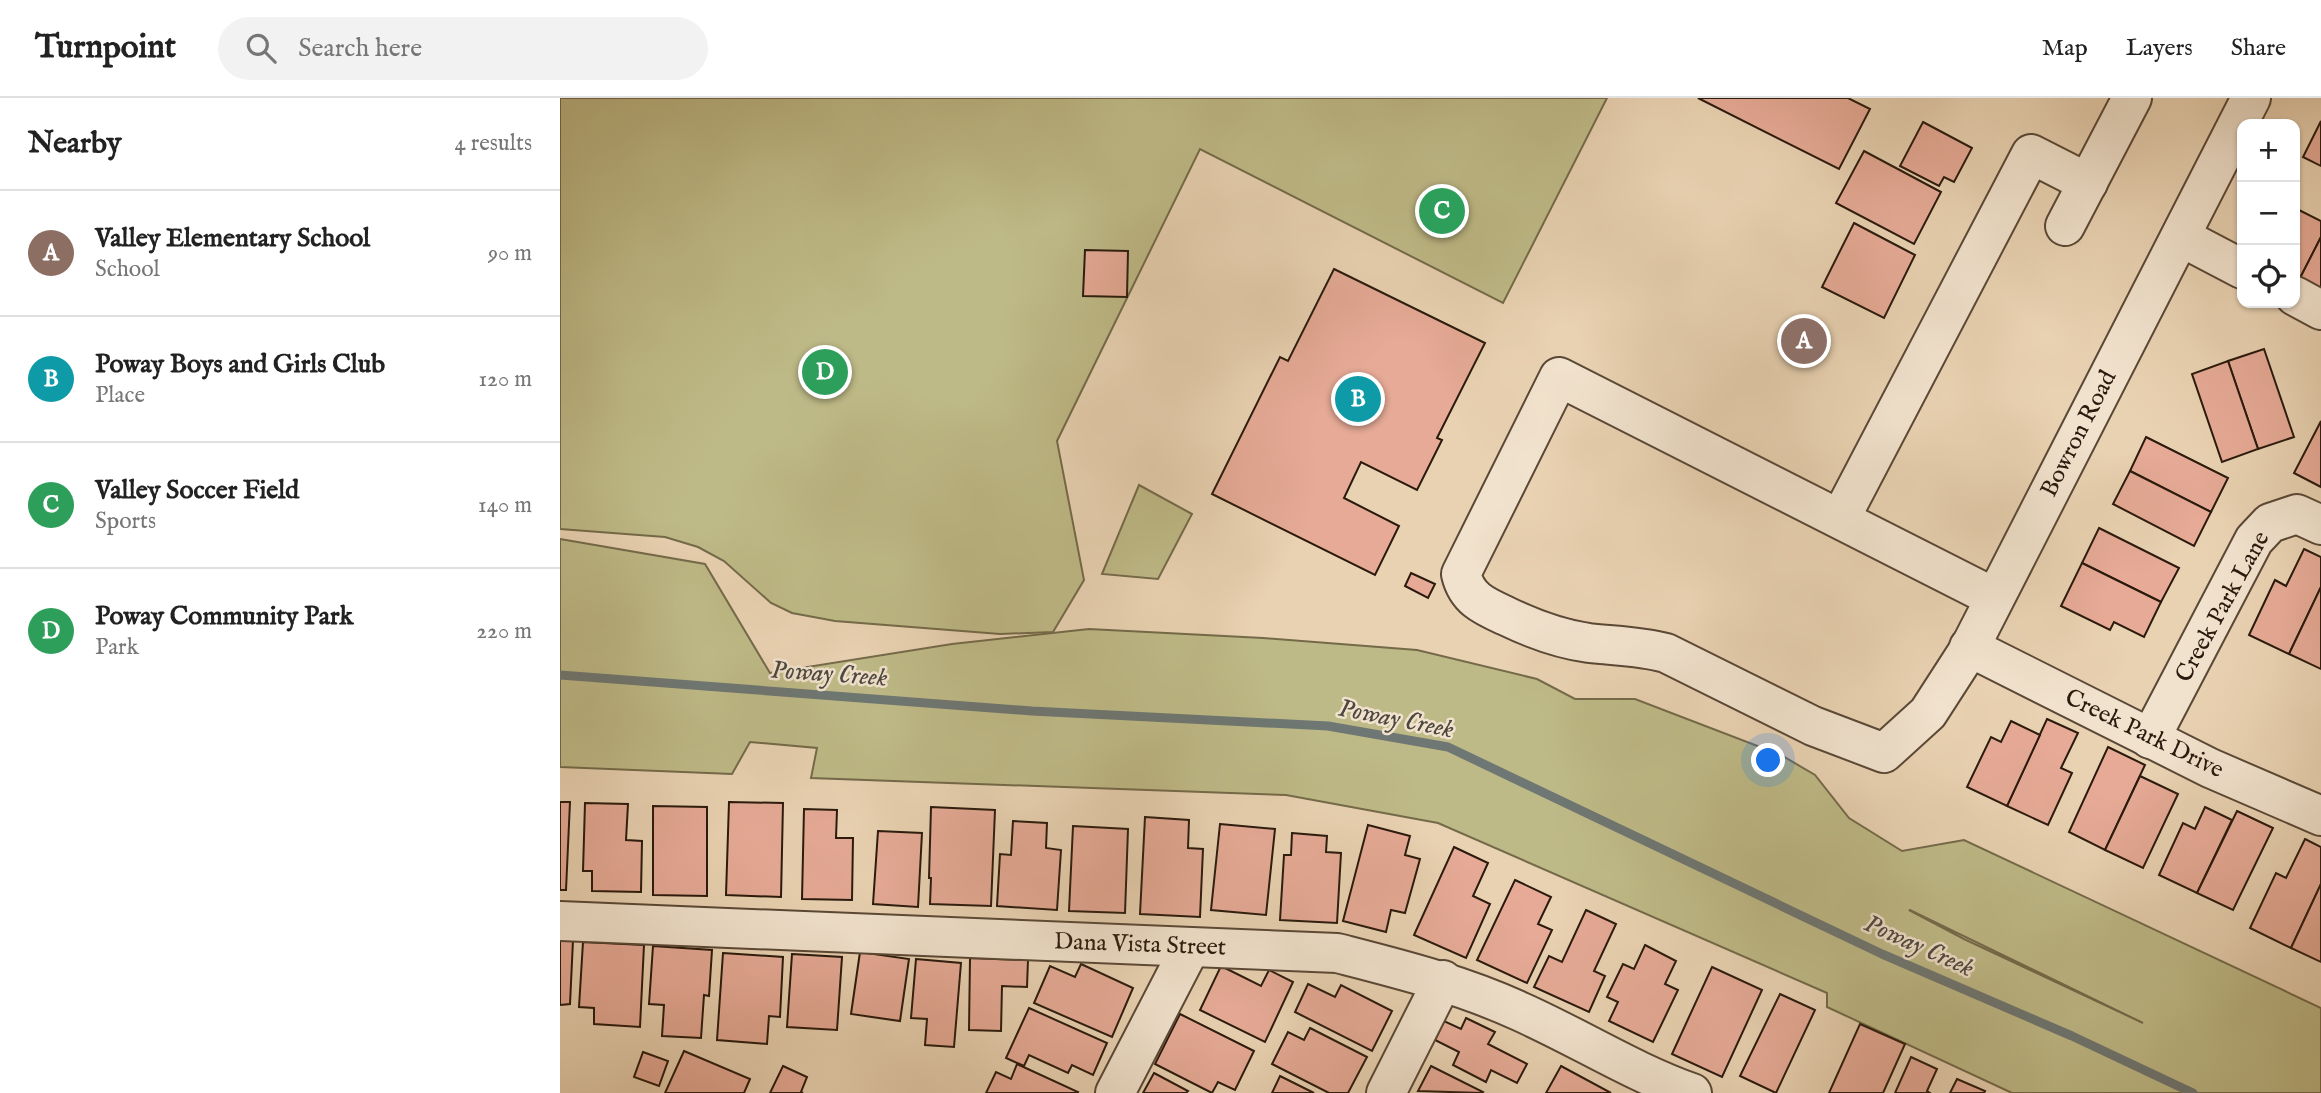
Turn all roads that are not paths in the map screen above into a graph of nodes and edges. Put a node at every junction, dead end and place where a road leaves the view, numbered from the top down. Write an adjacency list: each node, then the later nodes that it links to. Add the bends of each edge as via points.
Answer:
1 (2132, 98): 3 (street)
2 (2252, 98): 5 (street, Bowron Road)
3 (2088, 183): 4 (street); 9 (street, via 2031,154)
4 (2065, 226)
5 (2181, 237): 6 (street); 11 (street, Bowron Road)
6 (2237, 266)
7 (2300, 299): 8 (street)
8 (2321, 310)
9 (1840, 519): 11 (street); 12 (street, Bowron Road, via 1559,377 1461,574 1470,596 1479,604 1537,631 1665,653 1813,726 1884,753 1928,713)
10 (2321, 525): 13 (street, Creek Park Lane, via 2297,514 2270,523 2254,540)
11 (1995, 598): 12 (street, Bowron Road)
12 (1969, 648): 13 (street, Creek Park Drive)
13 (2150, 739): 14 (street, Creek Park Drive)
14 (2321, 816)
15 (560, 921): 16 (street, Dana Vista Street)
16 (1190, 948): 17 (street, Dana Vista Street, via 1337,953); 19 (street)
17 (1443, 981): 18 (street, Dana Vista Street, via 1520,1011); 20 (street)
18 (1669, 1089)
19 (1115, 1093)
20 (1385, 1093)

